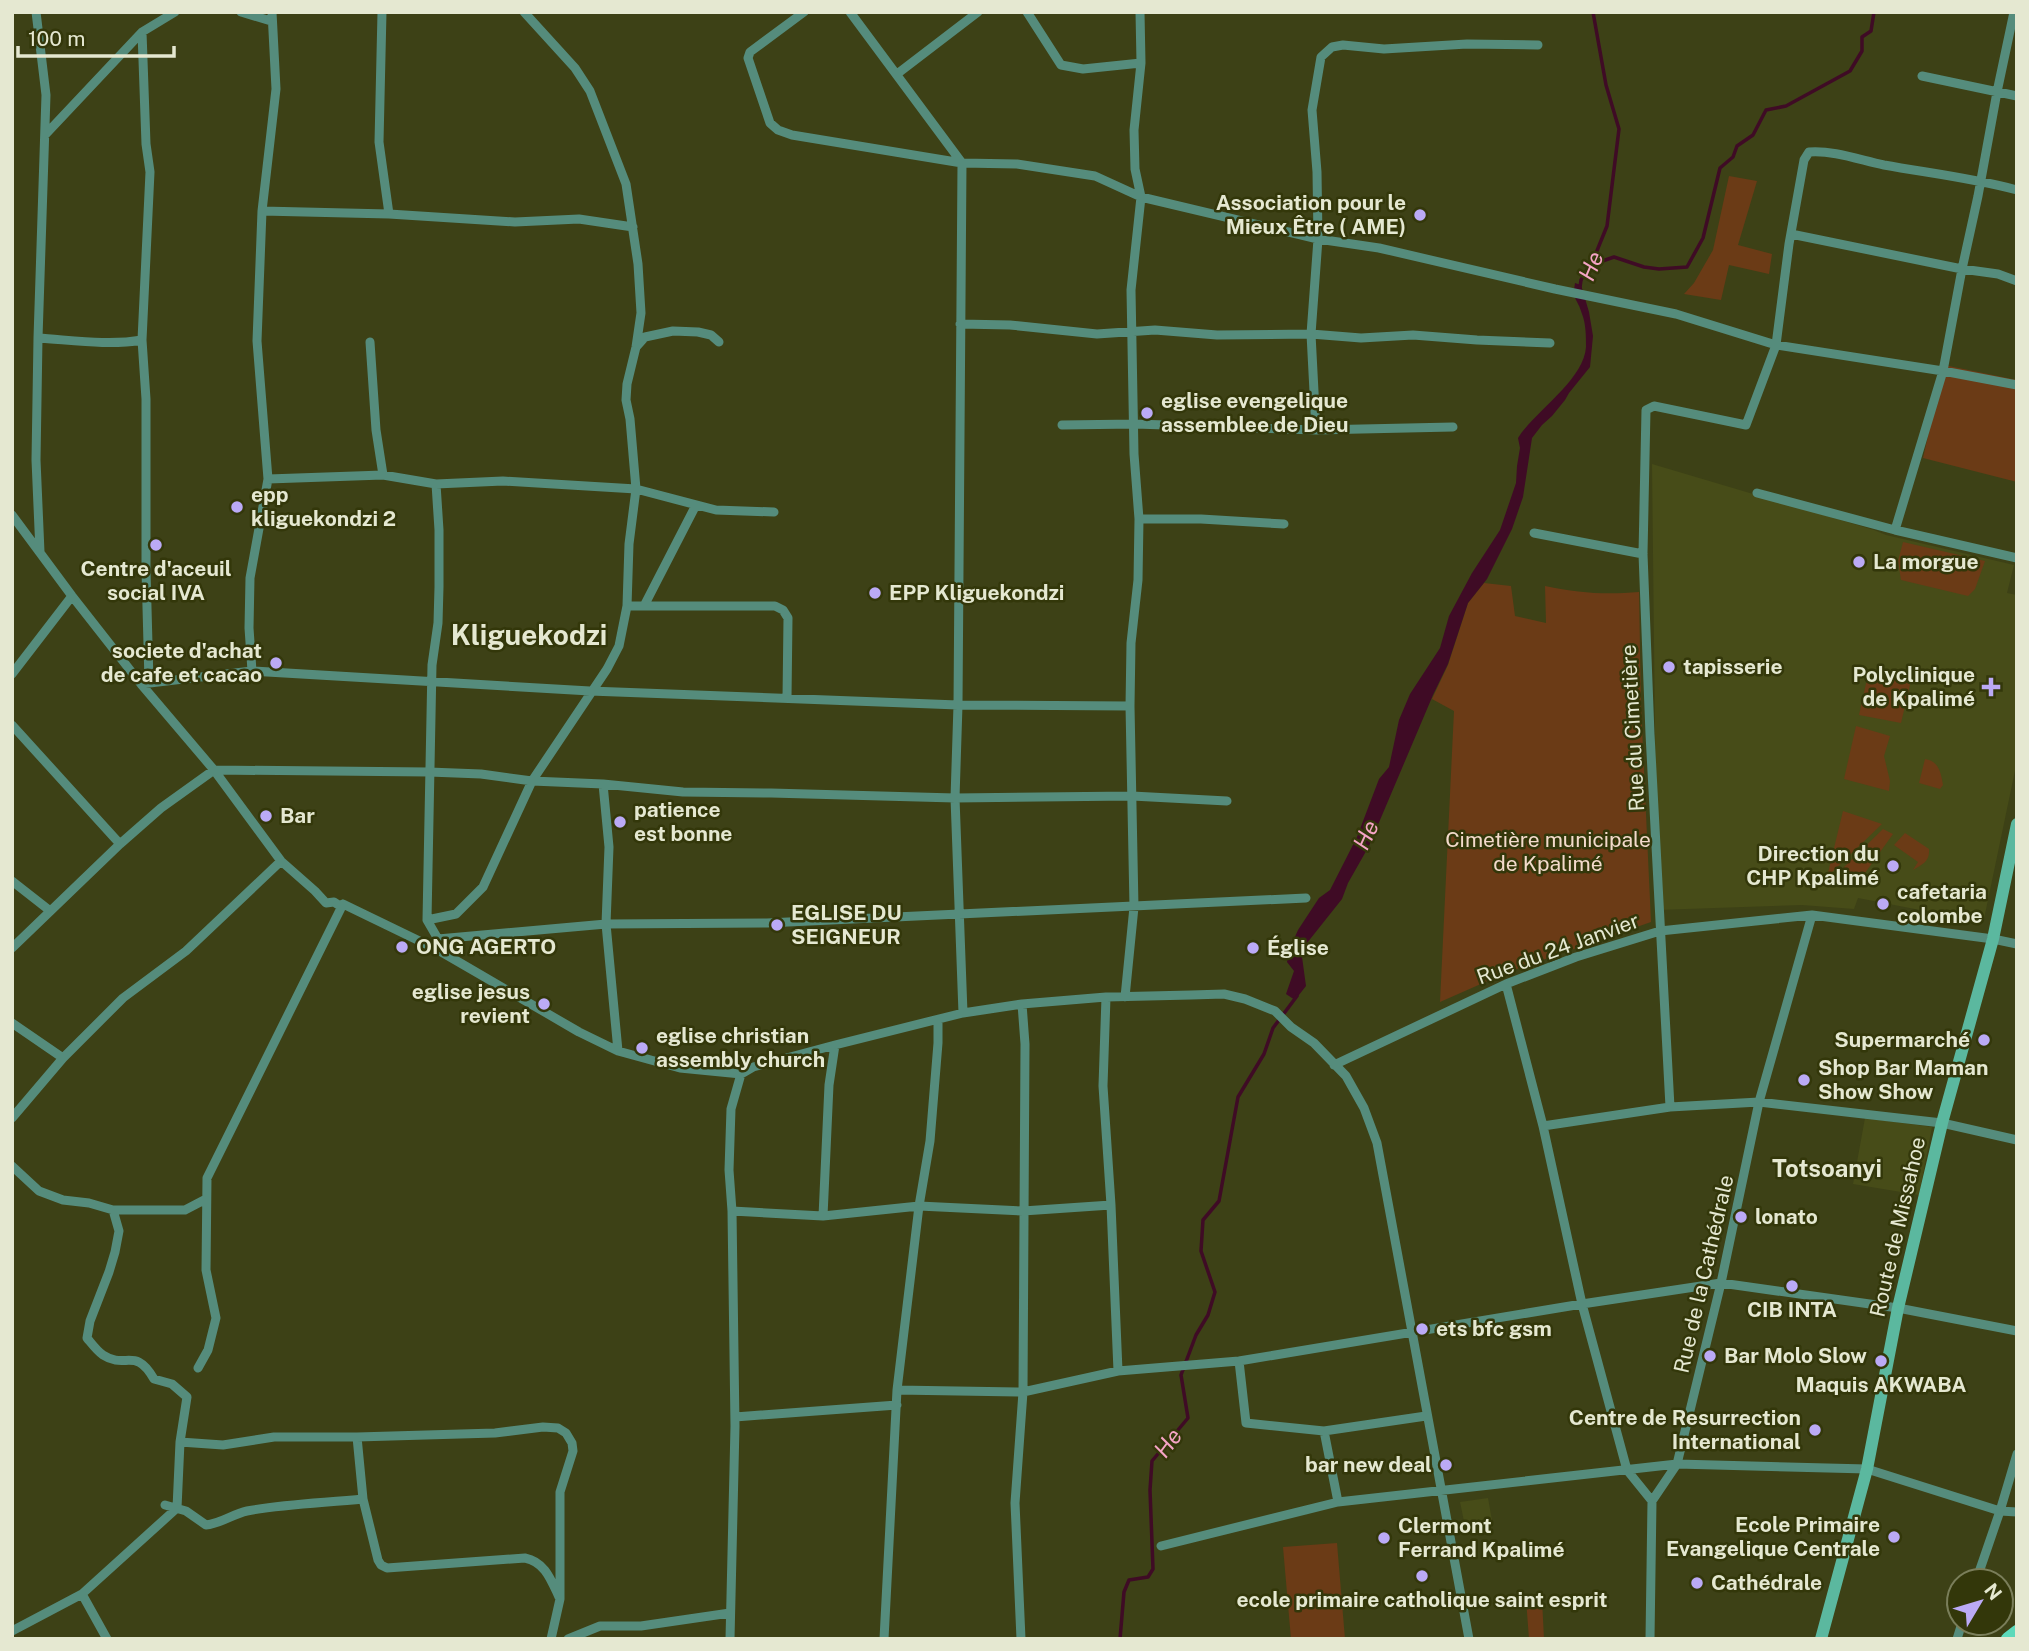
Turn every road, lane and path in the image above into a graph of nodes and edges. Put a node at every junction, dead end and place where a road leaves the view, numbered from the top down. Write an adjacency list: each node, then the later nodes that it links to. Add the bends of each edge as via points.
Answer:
1 (36, 12): 22 (street, via 47,95)
2 (154, 12): 14 (street)
3 (175, 12): 14 (street)
4 (241, 12): 13 (street)
5 (382, 12): 28 (street, via 379,142)
6 (524, 12): 29 (street, via 590,91 626,184)
7 (804, 12): 23 (street, via 748,58 770,123 792,135)
8 (850, 12): 18 (street)
9 (978, 12): 18 (street)
10 (1027, 12): 17 (street, via 1061,65 1083,69)
11 (1140, 12): 17 (street)
12 (2014, 12): 20 (street)
13 (272, 17): 27 (street, via 276,89)
14 (155, 23): 15 (street)
15 (142, 32): 22 (street); 38 (street, via 149,172)
16 (1538, 44): 31 (street, via 1332,47 1321,57 1312,110)
17 (1141, 63): 26 (street, via 1134,130)
18 (897, 74): 23 (street)
19 (1922, 76): 20 (street)
20 (1997, 92): 21 (street); 24 (street)
21 (2017, 96)
22 (45, 135): 37 (street)
23 (962, 163): 26 (street, via 1017,164 1094,176); 34 (street)
24 (1980, 180): 25 (street); 30 (street, via 1809,152); 32 (street)
25 (2017, 190)
26 (1141, 197): 31 (street); 35 (street, via 1131,290)
27 (262, 211): 28 (street); 51 (street, via 257,341)
28 (389, 214): 29 (street, via 515,222 579,219)
29 (633, 227): 43 (street, via 641,313)
30 (1791, 234): 32 (street); 42 (street)
31 (1318, 239): 36 (street); 42 (street, via 1379,248 1676,314)
32 (1962, 269): 33 (street); 44 (street)
33 (2017, 281)
34 (960, 324): 35 (street, via 1097,334); 74 (street)
35 (1133, 332): 36 (street); 46 (street)
36 (1311, 334): 41 (street); 49 (street)
37 (38, 338): 38 (street); 62 (street)
38 (142, 340): 71 (street)
39 (370, 342): 50 (street)
40 (719, 342): 43 (street, via 711,335 673,331 646,337)
41 (1550, 343)
42 (1776, 345): 44 (street); 63 (street, Rue du Cimetière, via 1746,425 1654,406 1646,410)
43 (636, 347): 53 (street, via 626,400)
44 (1943, 371): 45 (street); 60 (street)
45 (2017, 385)
46 (1135, 424): 47 (street); 49 (street); 58 (street)
47 (1062, 425)
48 (1453, 427): 49 (street)
49 (1316, 430)
50 (383, 475): 51 (street); 52 (street)
51 (268, 479): 68 (street, via 250,578)
52 (436, 484): 53 (street, via 503,481); 70 (street, via 439,587)
53 (636, 489): 55 (street); 66 (street)
54 (1758, 493): 60 (street)
55 (696, 505): 56 (street); 67 (street)
56 (774, 512)
57 (12, 515): 62 (street)
58 (1139, 519): 59 (street); 75 (street)
59 (1284, 524)
60 (1895, 530): 64 (street)
61 (1534, 533): 63 (street)
62 (40, 553): 65 (street)
63 (1643, 554): 96 (street, Rue du Cimetière)
64 (2017, 558)
65 (72, 596): 69 (street); 71 (street)
66 (627, 606): 67 (street); 72 (street, via 619,646)
67 (644, 606): 73 (street, via 775,606 783,610 788,618)
68 (252, 671): 70 (street); 71 (street)
69 (12, 674)
70 (433, 681): 72 (street); 78 (street)
71 (145, 683): 77 (street)
72 (590, 691): 73 (street); 79 (street)
73 (787, 698): 74 (street)
74 (958, 705): 75 (street); 82 (street)
75 (1130, 706): 81 (street)
76 (12, 725): 85 (street)
77 (214, 770): 78 (street); 85 (street); 86 (street)
78 (429, 772): 79 (street); 94 (street)
79 (532, 781): 80 (street); 94 (street, via 483,887 456,914)
80 (603, 784): 82 (street, via 683,792); 95 (street, via 609,847)
81 (1132, 796): 82 (street); 83 (street); 90 (street)
82 (955, 799): 92 (street)
83 (1227, 801)
84 (2017, 824): 98 (main road, Route de Missahoe)
85 (120, 844): 91 (street)
86 (281, 861): 89 (street, via 326,903); 111 (street, via 187,951 123,999)
87 (12, 881): 91 (street)
88 (1306, 898): 90 (street)
89 (343, 904): 101 (street); 121 (street, via 207,1178)
90 (1134, 906): 92 (street); 104 (street)
91 (50, 910): 100 (street)
92 (959, 913): 95 (street, via 767,923); 106 (street)
93 (1812, 915): 96 (street, Rue du 24 Janvier); 98 (street, Rue du 24 Janvier); 114 (street, Rue de la Cathédrale)
94 (427, 920): 97 (street)
95 (606, 924): 97 (street); 110 (street)
96 (1660, 931): 102 (street, Rue du 24 Janvier); 115 (street, Rue du Cimetière)
97 (438, 939): 101 (street)
98 (1993, 939): 99 (street, Rue du 24 Janvier); 117 (main road, Route de Missahoe)
99 (2017, 944)
100 (12, 948)
101 (438, 950): 110 (street)
102 (1506, 984): 112 (street, Rue du 24 Janvier); 118 (street)
103 (1106, 997): 104 (street); 105 (street); 122 (street, via 1103,1086)
104 (1125, 997): 112 (street, via 1224,994 1245,999 1275,1011)
105 (1022, 1004): 106 (street); 126 (street)
106 (963, 1013): 107 (street)
107 (938, 1020): 109 (street); 123 (street, via 930,1141)
108 (12, 1023): 111 (street)
109 (835, 1045): 113 (street); 127 (street)
110 (618, 1051): 113 (street, via 680,1068)
111 (63, 1058): 116 (street)
112 (1334, 1065): 132 (street, via 1346,1076 1364,1108 1377,1143)
113 (741, 1074): 125 (street, via 731,1109)
114 (1759, 1102): 115 (street); 117 (street); 128 (street, Rue de la Cathédrale)
115 (1670, 1107): 118 (street)
116 (12, 1118)
117 (1942, 1123): 119 (street); 130 (main road, Route de Missahoe)
118 (1543, 1126): 129 (street)
119 (2017, 1140)
120 (12, 1166): 124 (street, via 39,1191)
121 (206, 1199): 124 (street, via 186,1210); 134 (street, via 206,1270 216,1318 208,1350)
122 (1111, 1205): 126 (street); 135 (street)
123 (919, 1206): 126 (street); 127 (street); 136 (street)
124 (113, 1210): 143 (street, via 119,1231 115,1252 87,1338 104,1356 143,1363 154,1379 172,1384 187,1397)
125 (732, 1211): 127 (street); 140 (street)
126 (1023, 1211): 137 (street)
127 (823, 1216)
128 (1721, 1283): 129 (street); 130 (street); 145 (street, Rue de la Cathédrale)
129 (1582, 1304): 132 (street); 147 (street)
130 (1898, 1308): 131 (street); 146 (main road, Route de Missahoe)
131 (2017, 1331)
132 (1413, 1332): 133 (street); 139 (street)
133 (1239, 1361): 135 (street); 141 (street, via 1245,1423)
134 (198, 1367)
135 (1118, 1371): 137 (street)
136 (897, 1390): 137 (street); 138 (street)
137 (1023, 1392): 170 (street, via 1015,1503)
138 (897, 1405): 140 (street); 169 (street)
139 (1426, 1416): 141 (street); 148 (street)
140 (735, 1417): 160 (street)
141 (1324, 1431): 151 (street)
142 (357, 1437): 143 (street, via 274,1437 223,1445); 149 (street); 159 (street, via 543,1427 566,1433 573,1451 560,1492)
143 (180, 1442): 153 (street)
144 (2017, 1454): 154 (street)
145 (1677, 1464): 146 (street); 147 (street); 150 (street, Rue de la Cathédrale)
146 (1867, 1469): 154 (street); 173 (main road, Route de Missahoe)
147 (1626, 1470): 148 (street); 150 (street)
148 (1442, 1490): 151 (street); 171 (street)
149 (363, 1499): 153 (street, via 263,1508 212,1525); 159 (street, via 383,1566 525,1558 536,1561 547,1573)
150 (1652, 1501): 172 (street)
151 (1338, 1502): 156 (street)
152 (165, 1505): 153 (street)
153 (177, 1508): 158 (street)
154 (2000, 1511): 155 (street); 157 (street)
155 (2017, 1512)
156 (1161, 1546)
157 (1981, 1567)
158 (82, 1594): 162 (street); 164 (street)
159 (560, 1599): 165 (street)
160 (730, 1613): 161 (street); 168 (street)
161 (641, 1626): 166 (street, via 600,1626); 167 (street)
162 (12, 1631)
163 (2017, 1632): 174 (main road)
164 (107, 1639)
165 (551, 1639)
166 (568, 1639)
167 (641, 1639)
168 (730, 1639)
169 (884, 1639)
170 (1021, 1639)
171 (1469, 1639)
172 (1650, 1639)
173 (1821, 1639)
174 (2008, 1639)

